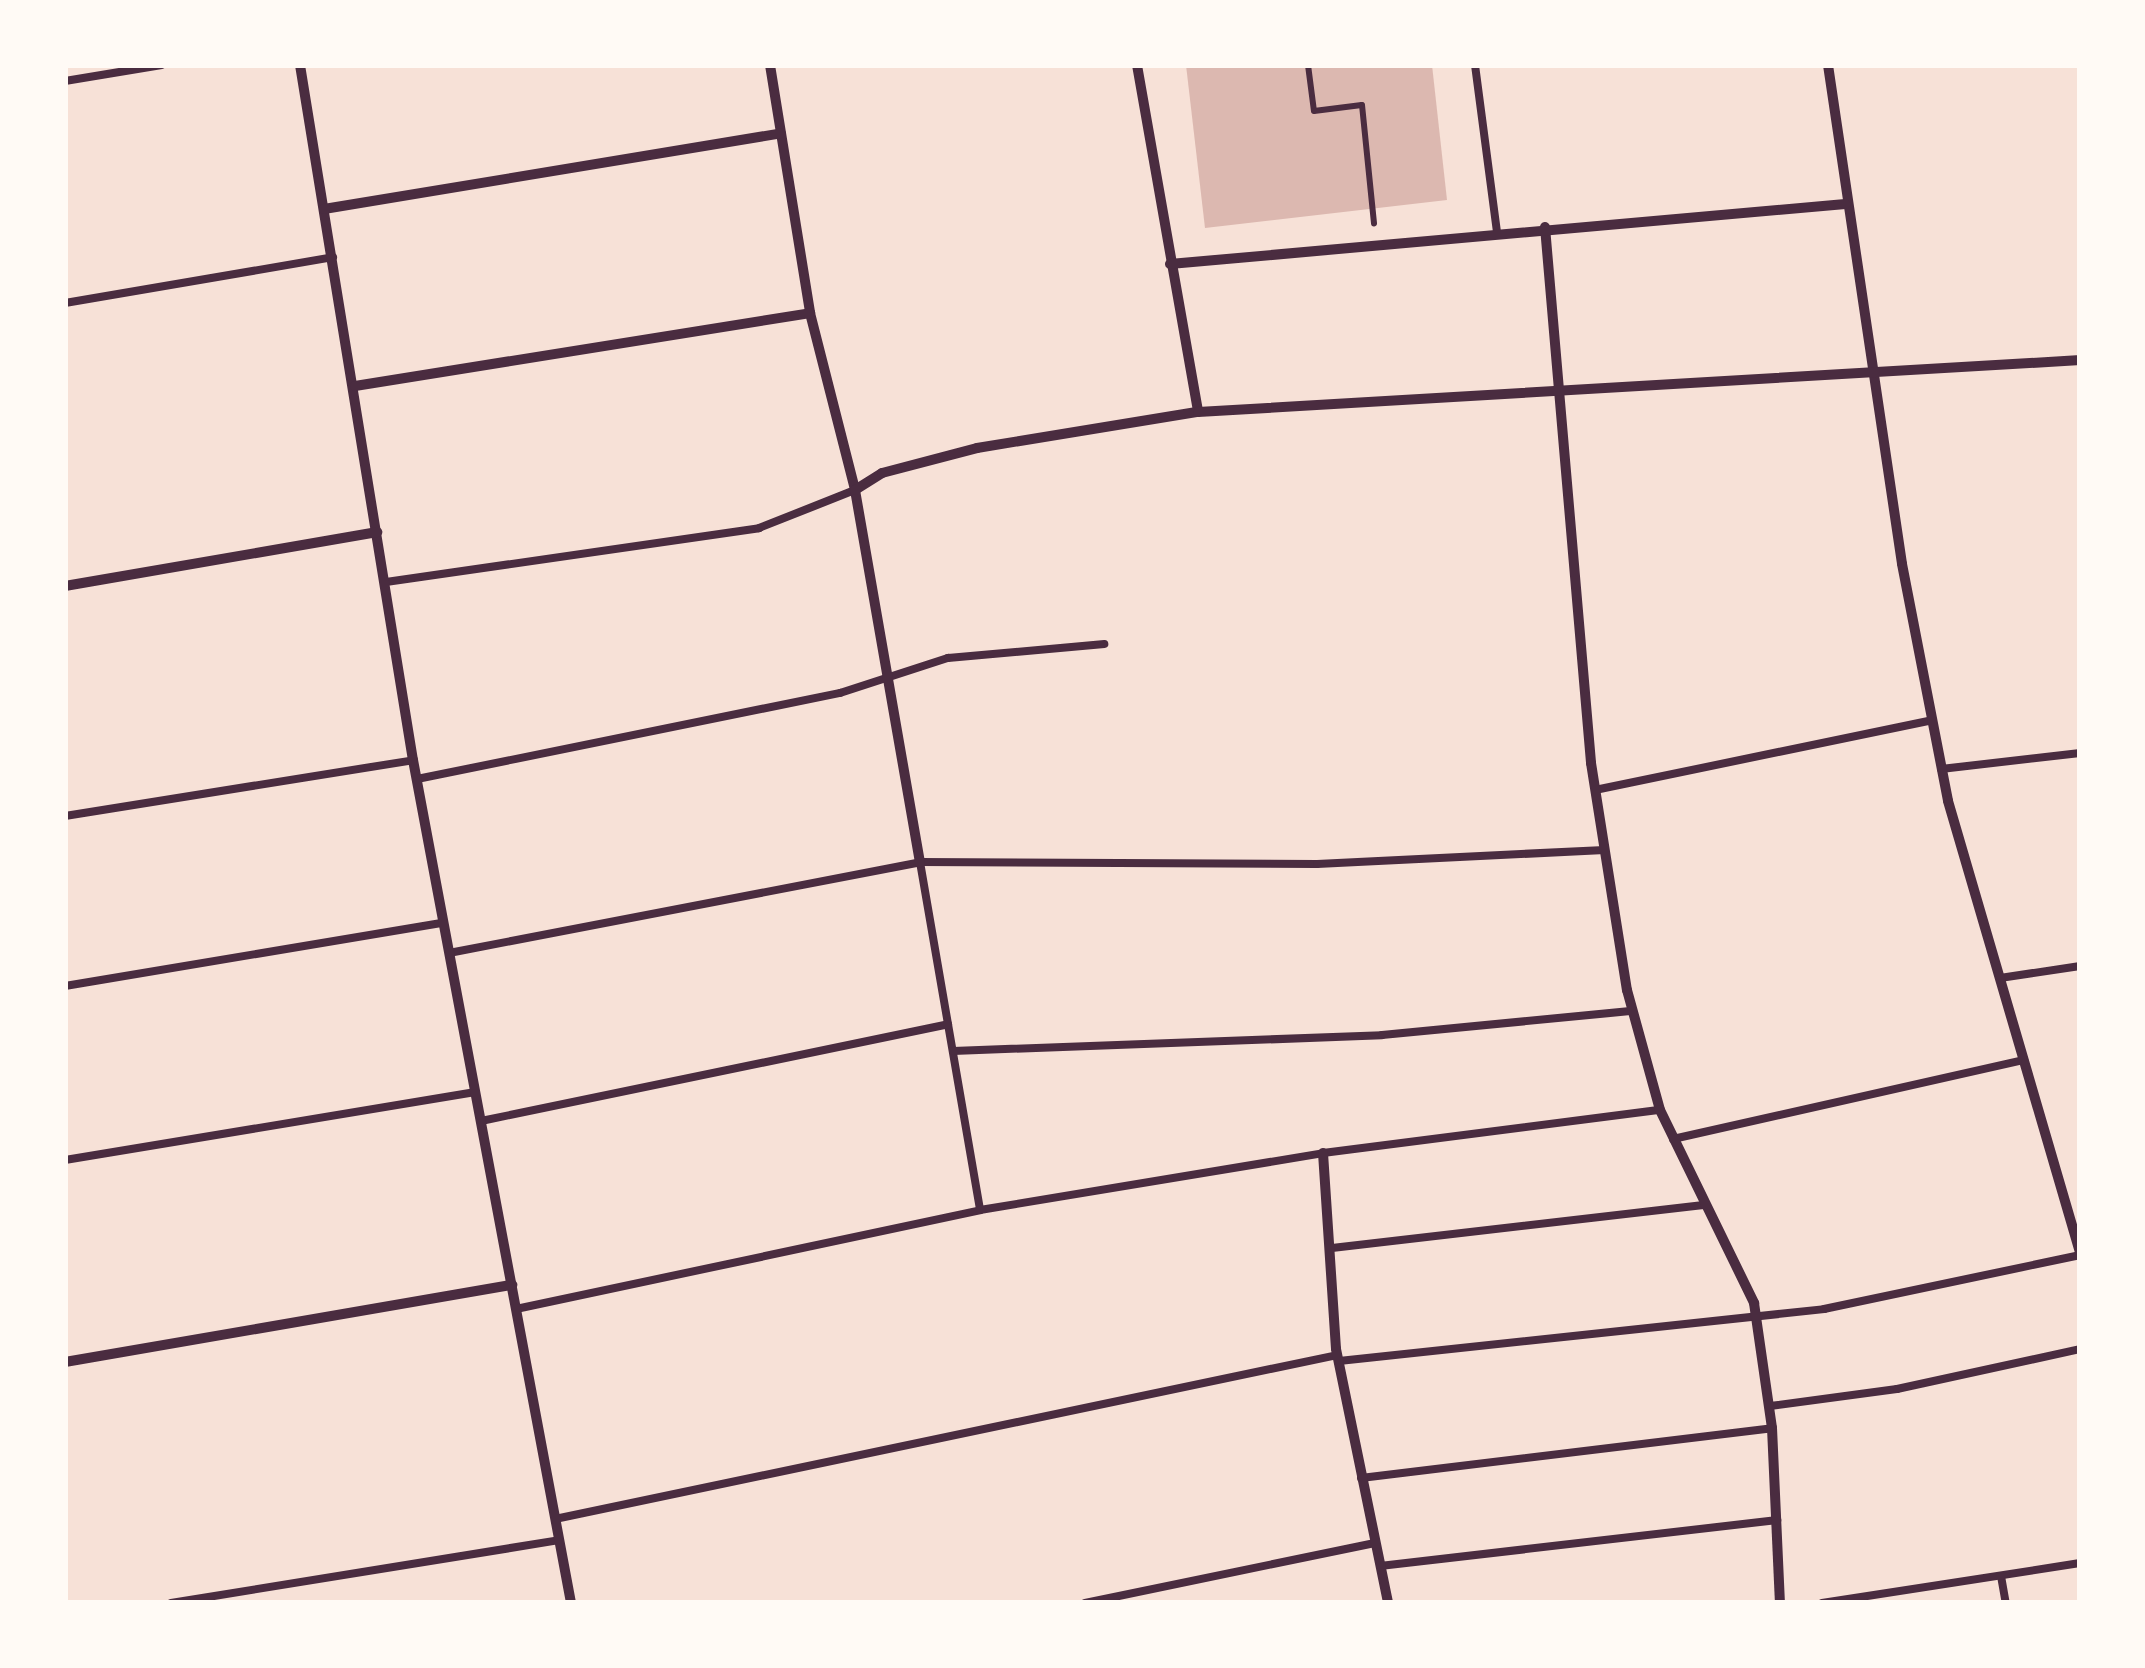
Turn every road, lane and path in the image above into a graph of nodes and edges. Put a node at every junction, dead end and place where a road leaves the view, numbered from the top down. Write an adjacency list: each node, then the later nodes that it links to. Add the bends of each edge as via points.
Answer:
1 (162, 65): 8 (lane)
2 (300, 65): 11 (street)
3 (770, 65): 9 (street)
4 (1137, 65): 16 (street)
5 (1308, 65): 12 (path, via 1314,110 1362,105)
6 (1475, 65): 14 (lane)
7 (1828, 65): 10 (street)
8 (65, 81)
9 (781, 133): 11 (street); 18 (street)
10 (1845, 204): 13 (street); 20 (street)
11 (324, 208): 15 (street)
12 (1373, 214)
13 (1545, 227): 14 (street); 22 (street)
14 (1498, 232): 16 (street)
15 (333, 257): 17 (lane); 21 (street)
16 (1170, 264): 23 (street)
17 (65, 303)
18 (810, 314): 21 (street); 24 (street)
19 (2080, 360): 20 (street)
20 (1870, 374): 22 (street); 30 (street)
21 (355, 386): 25 (street)
22 (1558, 393): 23 (street); 35 (street)
23 (1198, 412): 24 (street, via 977,448 882,473)
24 (855, 490): 26 (lane, via 759,528); 29 (street)
25 (377, 532): 26 (street); 27 (street)
26 (386, 582): 32 (street)
27 (65, 586)
28 (1104, 644): 29 (lane, via 948,658)
29 (890, 679): 34 (lane); 38 (street)
30 (1932, 720): 33 (street); 35 (lane)
31 (2080, 753): 33 (lane)
32 (413, 760): 34 (street); 36 (lane)
33 (1942, 769): 42 (street)
34 (417, 779): 39 (street)
35 (1595, 790): 37 (street)
36 (65, 816)
37 (1605, 850): 38 (lane, via 1317,864); 44 (street)
38 (920, 862): 40 (lane); 45 (lane)
39 (444, 923): 40 (street); 43 (lane)
40 (449, 954): 48 (street)
41 (2080, 966): 42 (lane)
42 (2000, 978): 47 (street)
43 (65, 986)
44 (1633, 1011): 46 (lane, via 1382,1035); 49 (street)
45 (948, 1024): 46 (lane); 50 (lane)
46 (953, 1051): 55 (lane)
47 (2024, 1060): 51 (lane); 57 (street)
48 (476, 1092): 50 (street); 53 (lane)
49 (1660, 1110): 51 (street); 52 (lane)
50 (481, 1121): 58 (street)
51 (1673, 1139): 54 (street)
52 (1323, 1153): 55 (lane); 56 (street)
53 (65, 1160)
54 (1704, 1205): 56 (lane); 60 (street)
55 (980, 1210): 59 (lane)
56 (1332, 1248): 62 (street)
57 (2080, 1253): 60 (lane)
58 (512, 1285): 59 (street); 63 (street)
59 (516, 1309): 67 (street)
60 (1757, 1318): 62 (lane); 64 (street)
61 (2080, 1349): 64 (lane, via 1897,1390)
62 (1338, 1358): 66 (street); 67 (lane)
63 (65, 1362)
64 (1770, 1406): 65 (street)
65 (1772, 1428): 66 (lane); 68 (street)
66 (1361, 1478): 70 (street)
67 (555, 1519): 69 (street)
68 (1777, 1520): 72 (lane); 78 (street)
69 (559, 1540): 74 (lane); 75 (street)
70 (1375, 1543): 72 (street); 76 (lane)
71 (2080, 1563): 73 (lane)
72 (1380, 1566): 77 (street)
73 (2001, 1576): 79 (lane); 80 (lane)
74 (171, 1603)
75 (571, 1603)
76 (1086, 1603)
77 (1388, 1603)
78 (1780, 1603)
79 (1822, 1603)
80 (2006, 1603)

